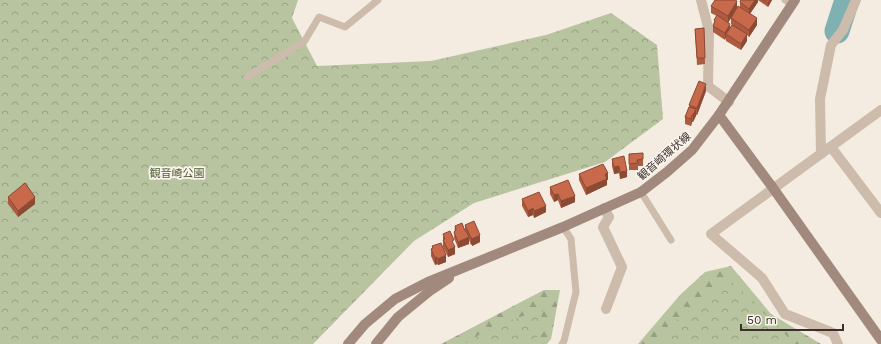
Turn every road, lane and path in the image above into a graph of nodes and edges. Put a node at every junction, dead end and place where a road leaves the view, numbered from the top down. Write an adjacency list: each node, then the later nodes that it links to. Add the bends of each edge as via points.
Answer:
1 (378, 0): 5 (lane, via 345,27 319,17 304,42)
2 (701, 0): 6 (street, via 709,31 708,86)
3 (856, 0): 10 (street, via 843,30 831,45 820,99)
4 (791, 2): 6 (main road, 観音崎環状線)
5 (247, 77)
6 (729, 102): 8 (main road, 観音崎環状線)
7 (881, 110): 9 (street)
8 (720, 115): 11 (main road); 12 (main road, 観音崎環状線, via 692,150)
9 (831, 147): 10 (street); 14 (street)
10 (821, 154): 11 (street)
11 (773, 188): 19 (main road); 23 (street, via 711,234 762,278 785,314 833,332)
12 (641, 192): 13 (main road, 観音崎環状線); 16 (lane)
13 (604, 208): 15 (main road, 観音崎環状線); 18 (street, via 609,217 603,227 622,267)
14 (881, 213)
15 (563, 227): 17 (main road, 観音崎環状線); 22 (lane, via 571,239 576,292)
16 (671, 240)
17 (466, 266): 20 (main road, 観音崎環状線, via 395,299 365,324); 21 (main road, 観音崎環状線, via 398,317)
18 (606, 309)
19 (881, 340)
20 (348, 344)
21 (376, 344)
22 (562, 344)
23 (838, 344)

